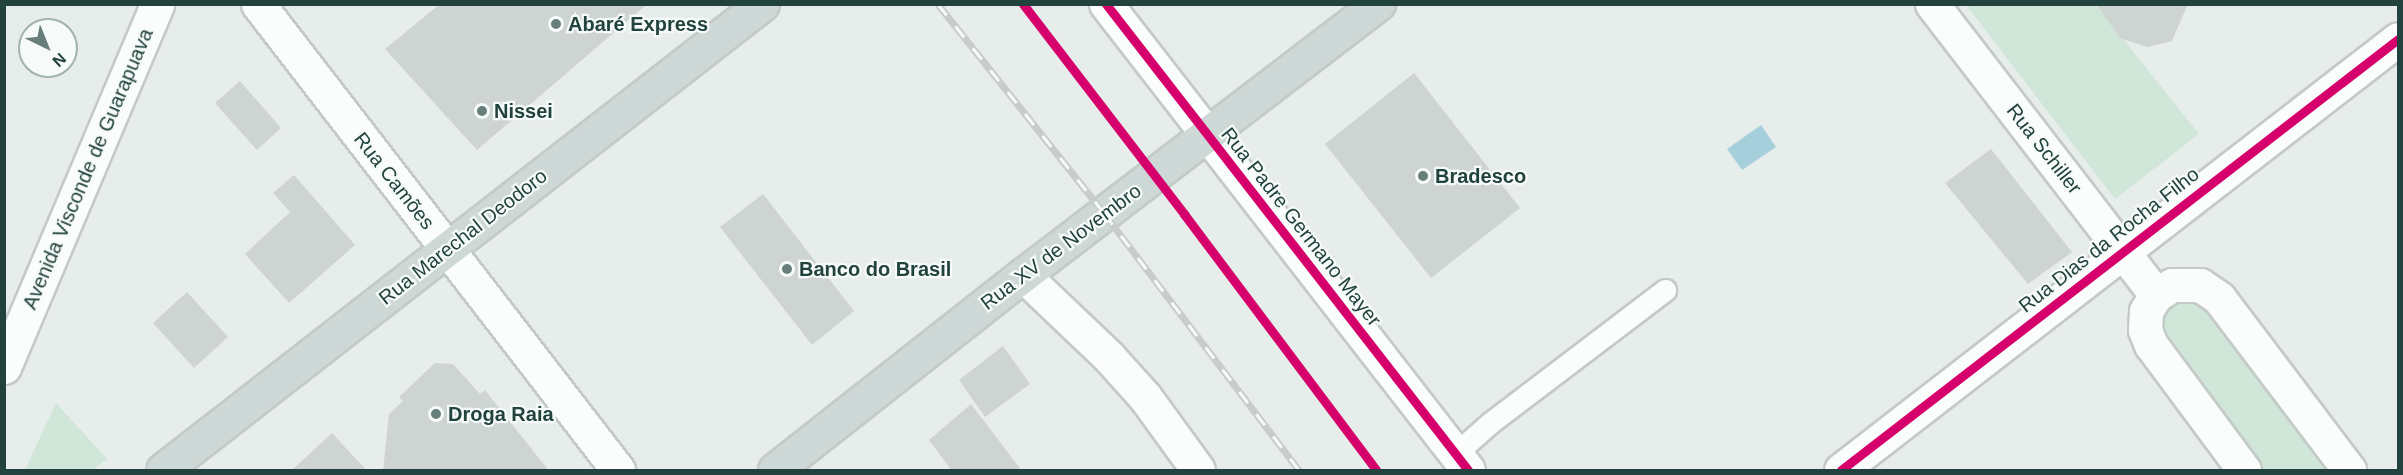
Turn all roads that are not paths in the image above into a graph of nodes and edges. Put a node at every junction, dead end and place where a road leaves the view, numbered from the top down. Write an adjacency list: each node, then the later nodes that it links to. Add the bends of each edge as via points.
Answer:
1 (157, 4): 14 (street, Avenida Visconde de Guarapuava)
2 (258, 4): 9 (street, Rua Camões)
3 (762, 4): 9 (main road, Rua Marechal Deodoro)
4 (1106, 4): 8 (street, Rua Padre Germano Mayer)
5 (1378, 4): 8 (main road, Rua XV de Novembro)
6 (1932, 4): 10 (street, Rua Schiller)
7 (2398, 39): 10 (street, Rua Dias da Rocha Filho)
8 (1208, 135): 11 (main road, Rua XV de Novembro); 15 (street, Rua Padre Germano Mayer)
9 (448, 249): 16 (main road, Rua Marechal Deodoro); 17 (street, Rua Camões)
10 (2124, 252): 13 (street, Rua Schiller); 20 (street, Rua Dias da Rocha Filho)
11 (1023, 275): 18 (main road, Rua XV de Novembro); 19 (street, via 1130,381)
12 (1665, 290): 15 (lane, via 1490,423)
13 (2156, 295): 21 (street, via 2146,311 2145,330 2151,345); 22 (street, via 2172,285 2200,285 2219,298)
14 (4, 367)
15 (1461, 462)
16 (163, 471)
17 (618, 471)
18 (775, 471)
19 (1198, 471)
20 (1841, 471)
21 (2244, 471)
22 (2349, 471)

